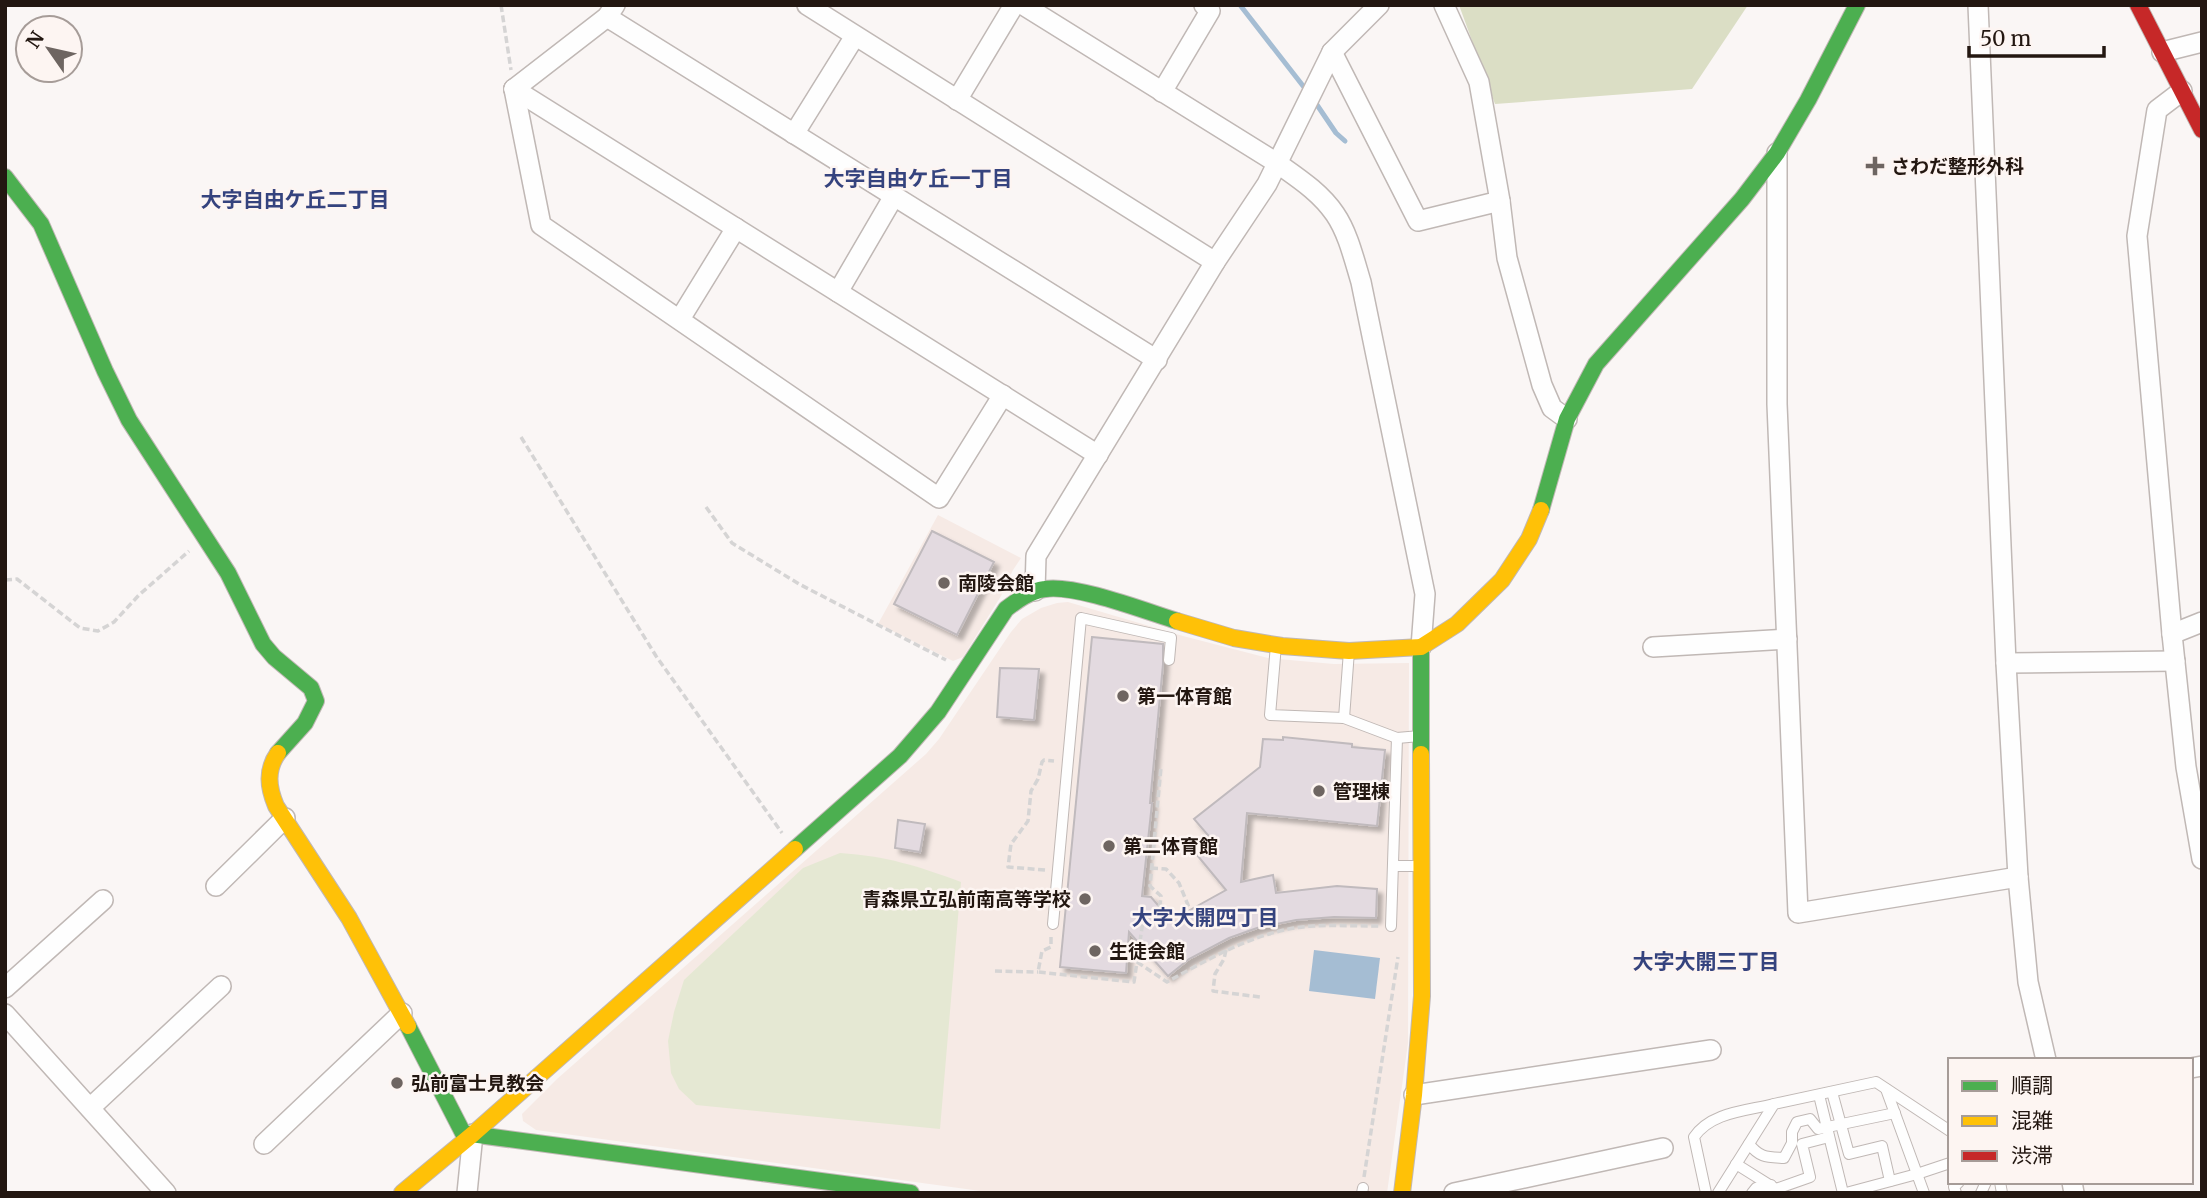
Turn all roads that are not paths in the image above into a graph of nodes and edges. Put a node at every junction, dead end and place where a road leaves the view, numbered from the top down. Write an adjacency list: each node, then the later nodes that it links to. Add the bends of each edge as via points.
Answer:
1 (807, 5): 11 (street)
2 (1014, 5): 18 (street)
3 (1023, 5): 17 (street)
4 (1204, 5): 17 (street, via 1210,11)
5 (1379, 5): 13 (street)
6 (1444, 5): 25 (street, via 1479,82)
7 (1857, 5): 21 (street)
8 (1978, 5): 46 (street)
9 (2138, 5): 14 (street)
10 (611, 11): 15 (street); 20 (street)
11 (855, 36): 18 (street); 20 (street)
12 (2202, 42): 14 (street)
13 (1332, 52): 22 (street); 25 (street, via 1418,221)
14 (2162, 52): 16 (street)
15 (514, 89): 26 (street); 29 (street, via 541,225)
16 (2182, 91): 19 (street); 38 (street, via 2157,110 2137,236)
17 (1162, 92): 22 (street)
18 (957, 100): 27 (street)
19 (2202, 130)
20 (794, 134): 24 (street)
21 (1777, 153): 32 (street, via 1596,364); 39 (street, via 1777,404)
22 (1277, 163): 27 (street); 41 (street, via 1304,181 1336,215 1361,282 1425,594)
23 (5, 177): 51 (street, via 41,224 129,420 228,573 263,644 311,688 316,701 309,717 275,756 269,773 269,788)
24 (894, 196): 28 (street); 30 (street)
25 (1500, 201): 32 (street, via 1507,258 1542,385 1552,408)
26 (736, 228): 28 (street); 29 (street)
27 (1215, 261): 30 (street)
28 (838, 292): 31 (street)
29 (680, 319): 31 (street, via 939,498)
30 (1157, 360): 33 (street)
31 (1003, 395): 33 (street)
32 (1567, 419): 41 (street, via 1546,498 1529,539 1502,580 1457,624)
33 (1098, 455): 34 (street, via 1037,556)
34 (1035, 591): 35 (street, via 1071,589); 76 (street, via 1006,609 938,712 900,756)
35 (1133, 608): 37 (lane); 40 (street, via 1234,638)
36 (2202, 622): 38 (street)
37 (1127, 628): 44 (lane, via 1171,638); 58 (lane, via 1081,618)
38 (2172, 634): 45 (street)
39 (1787, 639): 42 (street); 55 (street, via 1798,912)
40 (1276, 645): 43 (street); 47 (lane, via 1270,715)
41 (1421, 646): 43 (street); 48 (street)
42 (1653, 647)
43 (1349, 651): 47 (lane)
44 (1169, 660)
45 (2175, 661): 46 (street); 50 (street)
46 (2007, 663): 55 (street)
47 (1344, 718): 49 (lane)
48 (1422, 736): 49 (lane); 54 (street)
49 (1397, 738): 53 (lane)
50 (2194, 765): 52 (street)
51 (285, 818): 56 (street); 62 (street, via 332,888)
52 (2202, 859)
53 (1393, 866): 54 (lane); 59 (lane)
54 (1422, 866): 69 (street, via 1422,996)
55 (2018, 877): 65 (street, via 2028,982)
56 (216, 886)
57 (103, 900): 61 (street)
58 (1053, 924)
59 (1391, 926)
60 (221, 986): 71 (street)
61 (5, 988)
62 (402, 1013): 76 (street, via 463,1133); 77 (street)
63 (5, 1014): 71 (street)
64 (1711, 1050): 69 (street)
65 (2046, 1058)
66 (1886, 1089): 67 (lane, via 1876,1082); 72 (lane); 74 (lane)
67 (1832, 1092): 68 (lane); 73 (lane)
68 (1819, 1094): 70 (lane); 75 (lane)
69 (1414, 1095): 90 (street)
70 (1774, 1104): 78 (lane); 92 (lane, via 1711,1119 1699,1129 1693,1138)
71 (90, 1108): 86 (street)
72 (1895, 1113): 73 (lane); 82 (lane)
73 (1841, 1125): 75 (lane); 83 (lane, via 1849,1154 1882,1146)
74 (1948, 1130)
75 (1828, 1132): 78 (lane, via 1810,1119 1797,1122 1784,1158 1763,1157); 85 (lane, via 1802,1144 1810,1177); 95 (lane)
76 (473, 1134): 84 (street); 87 (street); 88 (street)
77 (264, 1144)
78 (1749, 1144): 80 (lane)
79 (1663, 1148): 91 (street)
80 (1736, 1164): 85 (lane); 93 (lane)
81 (1948, 1164): 82 (lane)
82 (1917, 1174): 83 (lane); 96 (lane)
83 (1890, 1181): 95 (lane)
84 (792, 1184): 89 (street)
85 (1775, 1190): 94 (lane, via 1756,1188)
86 (166, 1193)
87 (402, 1193)
88 (467, 1193)
89 (911, 1193)
90 (1402, 1193)
91 (1454, 1193)
92 (1706, 1193)
93 (1718, 1193)
94 (1752, 1193)
95 (1844, 1193)
96 (1924, 1193)

